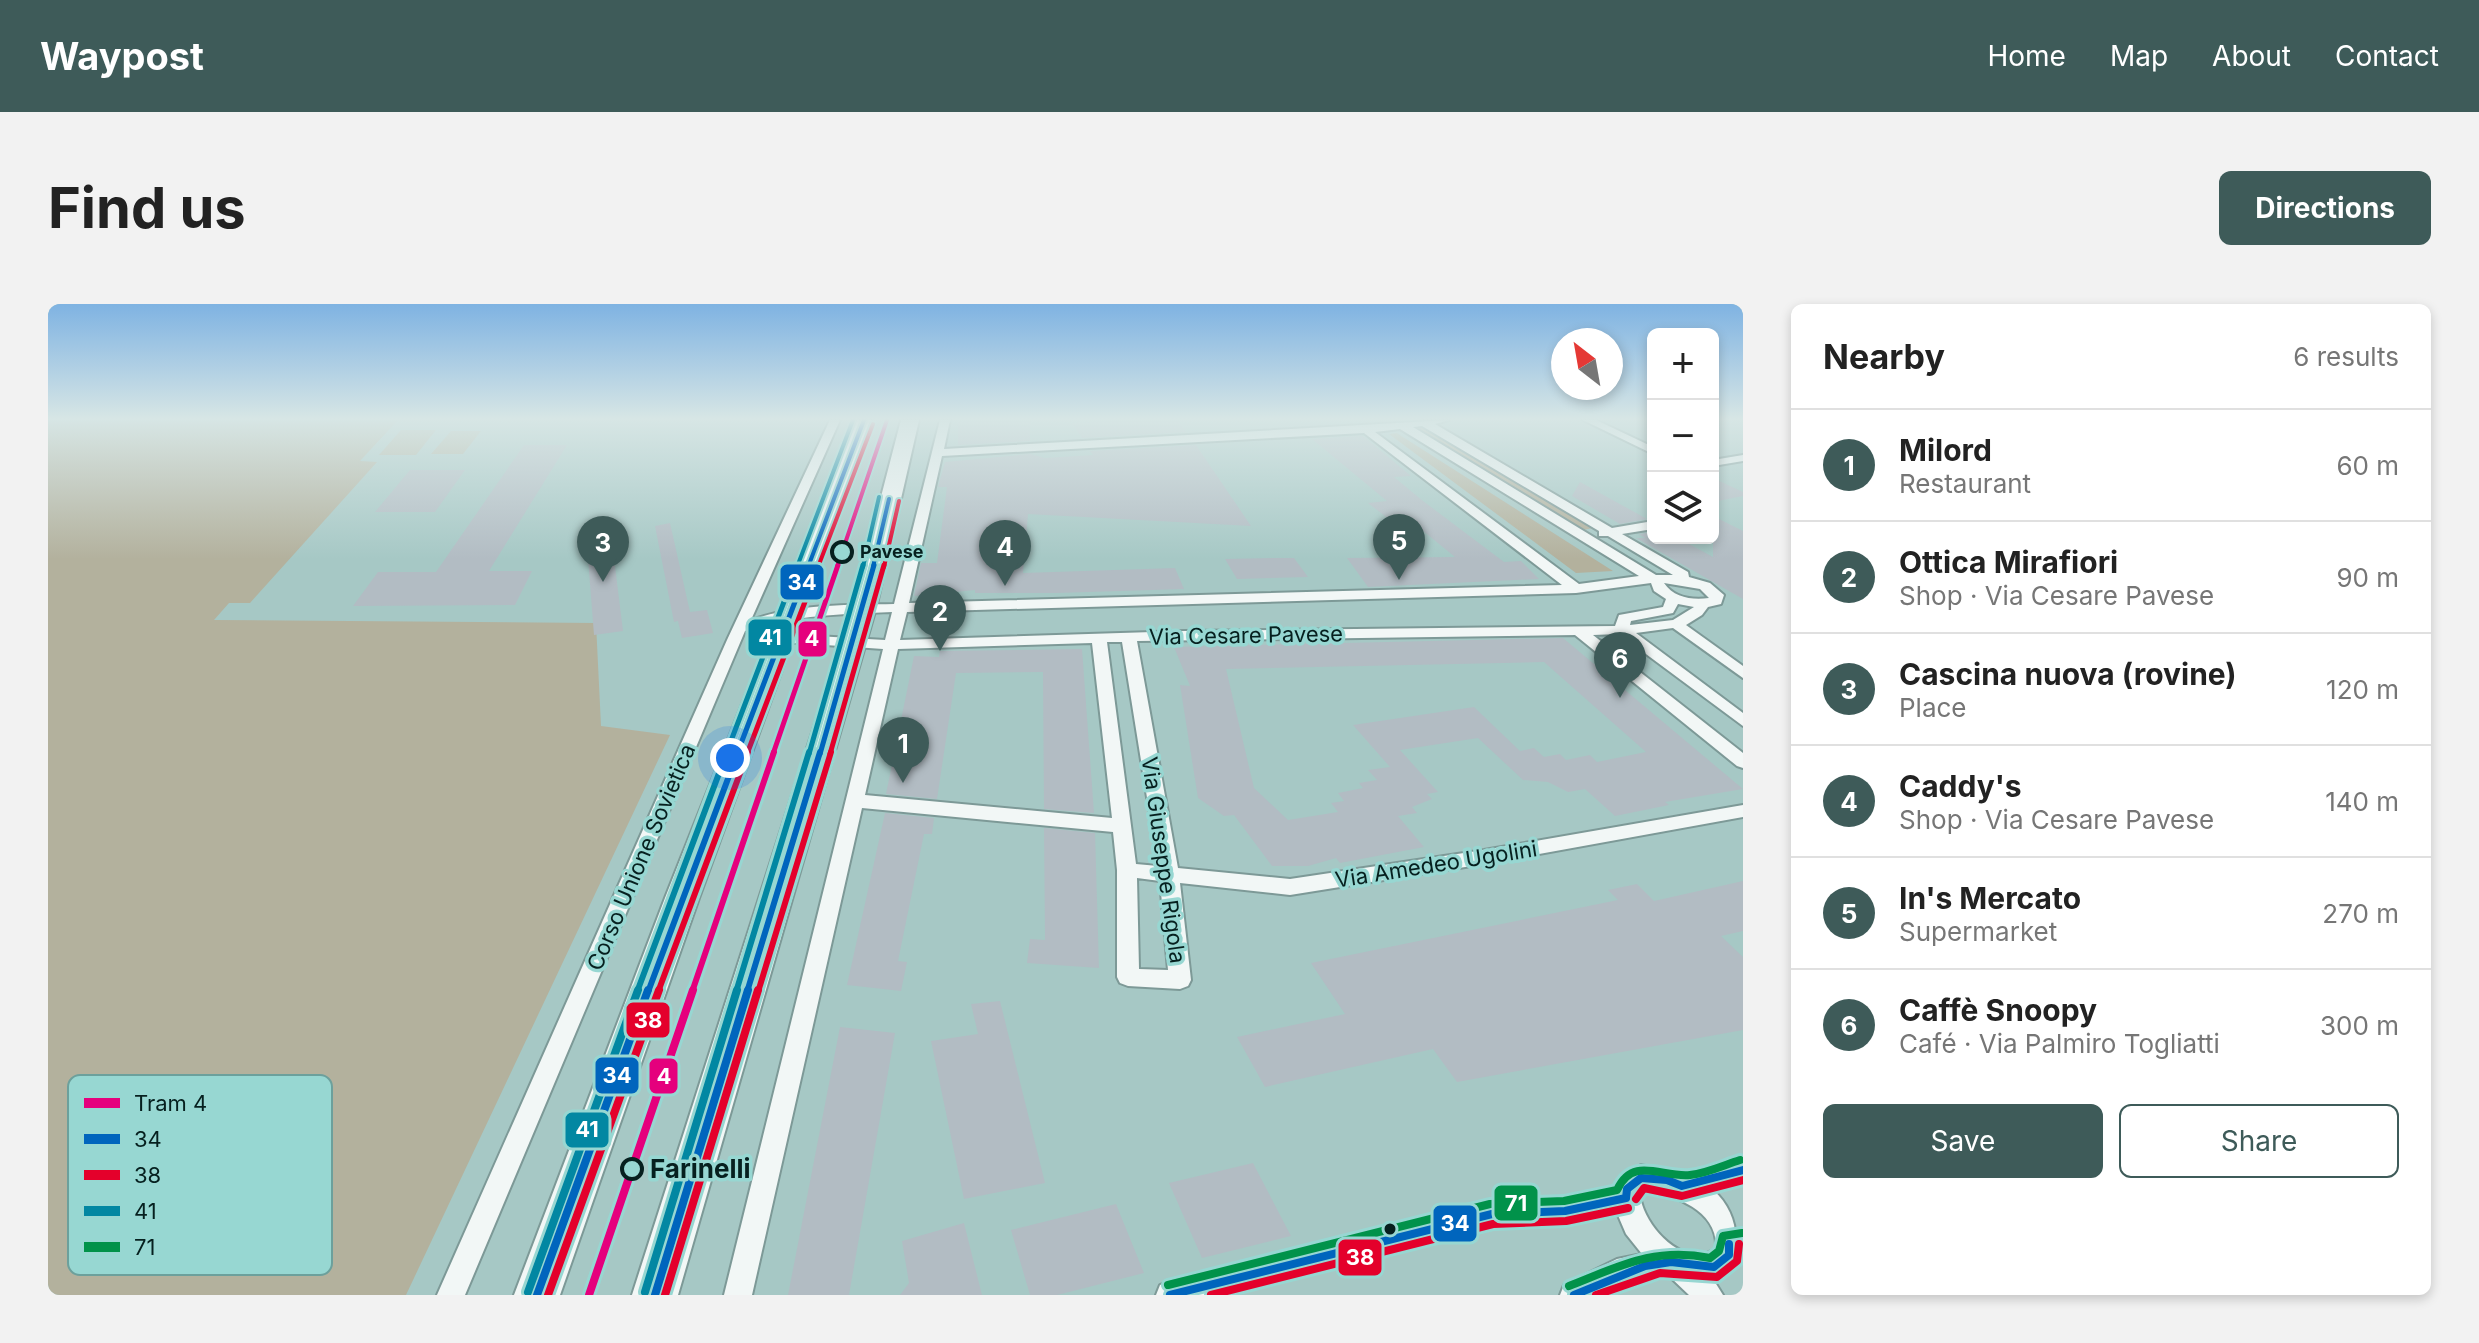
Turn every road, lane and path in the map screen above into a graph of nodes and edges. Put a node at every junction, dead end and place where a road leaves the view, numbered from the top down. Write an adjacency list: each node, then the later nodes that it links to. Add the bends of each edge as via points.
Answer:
1 (814, 466): 20 (street, Corso Unione Sovietica)
2 (846, 466): 19 (main road)
3 (899, 466): 16 (main road)
4 (937, 466): 17 (street)
5 (1414, 466): 13 (street)
6 (1468, 466): 10 (street)
7 (1498, 466): 9 (street)
8 (1647, 526): 9 (street)
9 (1608, 532): 10 (street); 11 (street)
10 (1582, 536): 12 (street)
11 (1689, 579): 12 (street, Via Cesare Pavese); 15 (street, via 1717,595 1716,601)
12 (1657, 581): 13 (street, Via Cesare Pavese); 14 (street)
13 (1576, 589): 17 (street, Via Cesare Pavese)
14 (1674, 598): 15 (street); 21 (street, via 1668,610 1624,618)
15 (1703, 604): 18 (street)
16 (864, 608): 17 (street, Via Cesare Pavese); 19 (street, Via Cesare Pavese); 25 (main road)
17 (899, 609): 26 (street)
18 (1676, 624): 21 (street, Via Cesare Pavese); 27 (street)
19 (786, 626): 20 (street, Via Cesare Pavese); 25 (street, Via Cesare Pavese); 41 (main road)
20 (740, 628): 40 (street, Corso Unione Sovietica)
21 (1622, 630): 22 (street, Via Cesare Pavese); 28 (street)
22 (1579, 631): 23 (street, Via Cesare Pavese); 29 (street)
23 (1129, 638): 24 (street, Via Cesare Pavese); 34 (street, Via Giuseppe Rigola)
24 (1099, 639): 26 (street, Via Cesare Pavese); 32 (street, Via Giuseppe Rigola)
25 (853, 644): 26 (street, Via Cesare Pavese); 42 (main road)
26 (890, 645): 30 (street)
27 (1743, 673)
28 (1743, 721)
29 (1743, 762)
30 (857, 801): 32 (street); 43 (street)
31 (1743, 811): 34 (street, Via Amedeo Ugolini, via 1290,887)
32 (1123, 826): 33 (street, Via Giuseppe Rigola)
33 (1127, 870): 34 (street, Via Amedeo Ugolini); 34 (street, Via Giuseppe Rigola, via 1128,977 1180,980)
34 (1169, 874)
35 (1743, 1170): 36 (street)
36 (1682, 1186): 37 (street, via 1641,1178 1627,1189); 38 (street, via 1717,1215)
37 (1626, 1198): 39 (street, via 1625,1208 1637,1232); 44 (street, via 1565,1211 1492,1214)
38 (1738, 1251): 39 (street, via 1709,1269)
39 (1674, 1261): 45 (street, via 1617,1273); 46 (street)
40 (451, 1295)
41 (537, 1295)
42 (655, 1295)
43 (738, 1295)
44 (1170, 1295)
45 (1574, 1295)
46 (1709, 1295)

